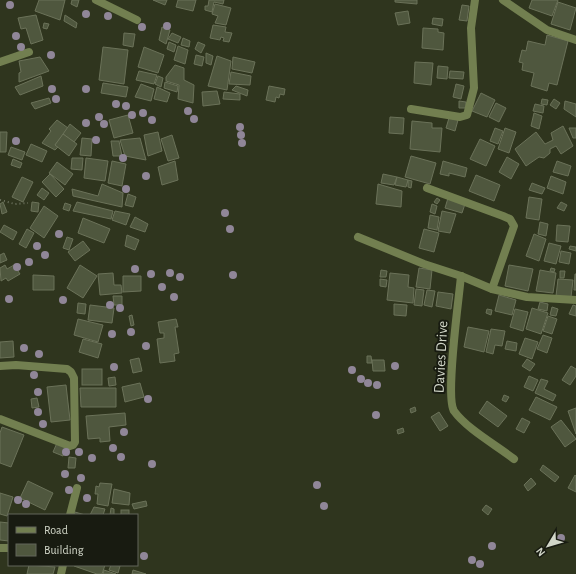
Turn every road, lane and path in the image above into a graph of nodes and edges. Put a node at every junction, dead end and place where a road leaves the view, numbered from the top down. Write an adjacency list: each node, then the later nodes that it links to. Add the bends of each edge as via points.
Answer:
1 (96, 0): 4 (street)
2 (476, 0): 8 (street, via 471,28 474,88 467,115 460,117)
3 (503, 0): 5 (street, via 547,30)
4 (137, 20)
5 (576, 40)
6 (29, 52): 7 (street)
7 (0, 62)
8 (411, 109)
9 (427, 188): 14 (street, via 510,219 514,226)
10 (0, 200): 11 (path, via 15,204)
11 (28, 202)
12 (358, 237): 13 (street)
13 (461, 276): 14 (street); 18 (street, Davies Drive, via 450,382 453,410 468,425)
14 (492, 289): 15 (street, via 527,297)
15 (576, 300)
16 (0, 366): 17 (street, via 67,369 71,372 74,378 75,442 70,446)
17 (0, 419)
18 (514, 459)
19 (77, 488): 20 (street)
20 (70, 514)

